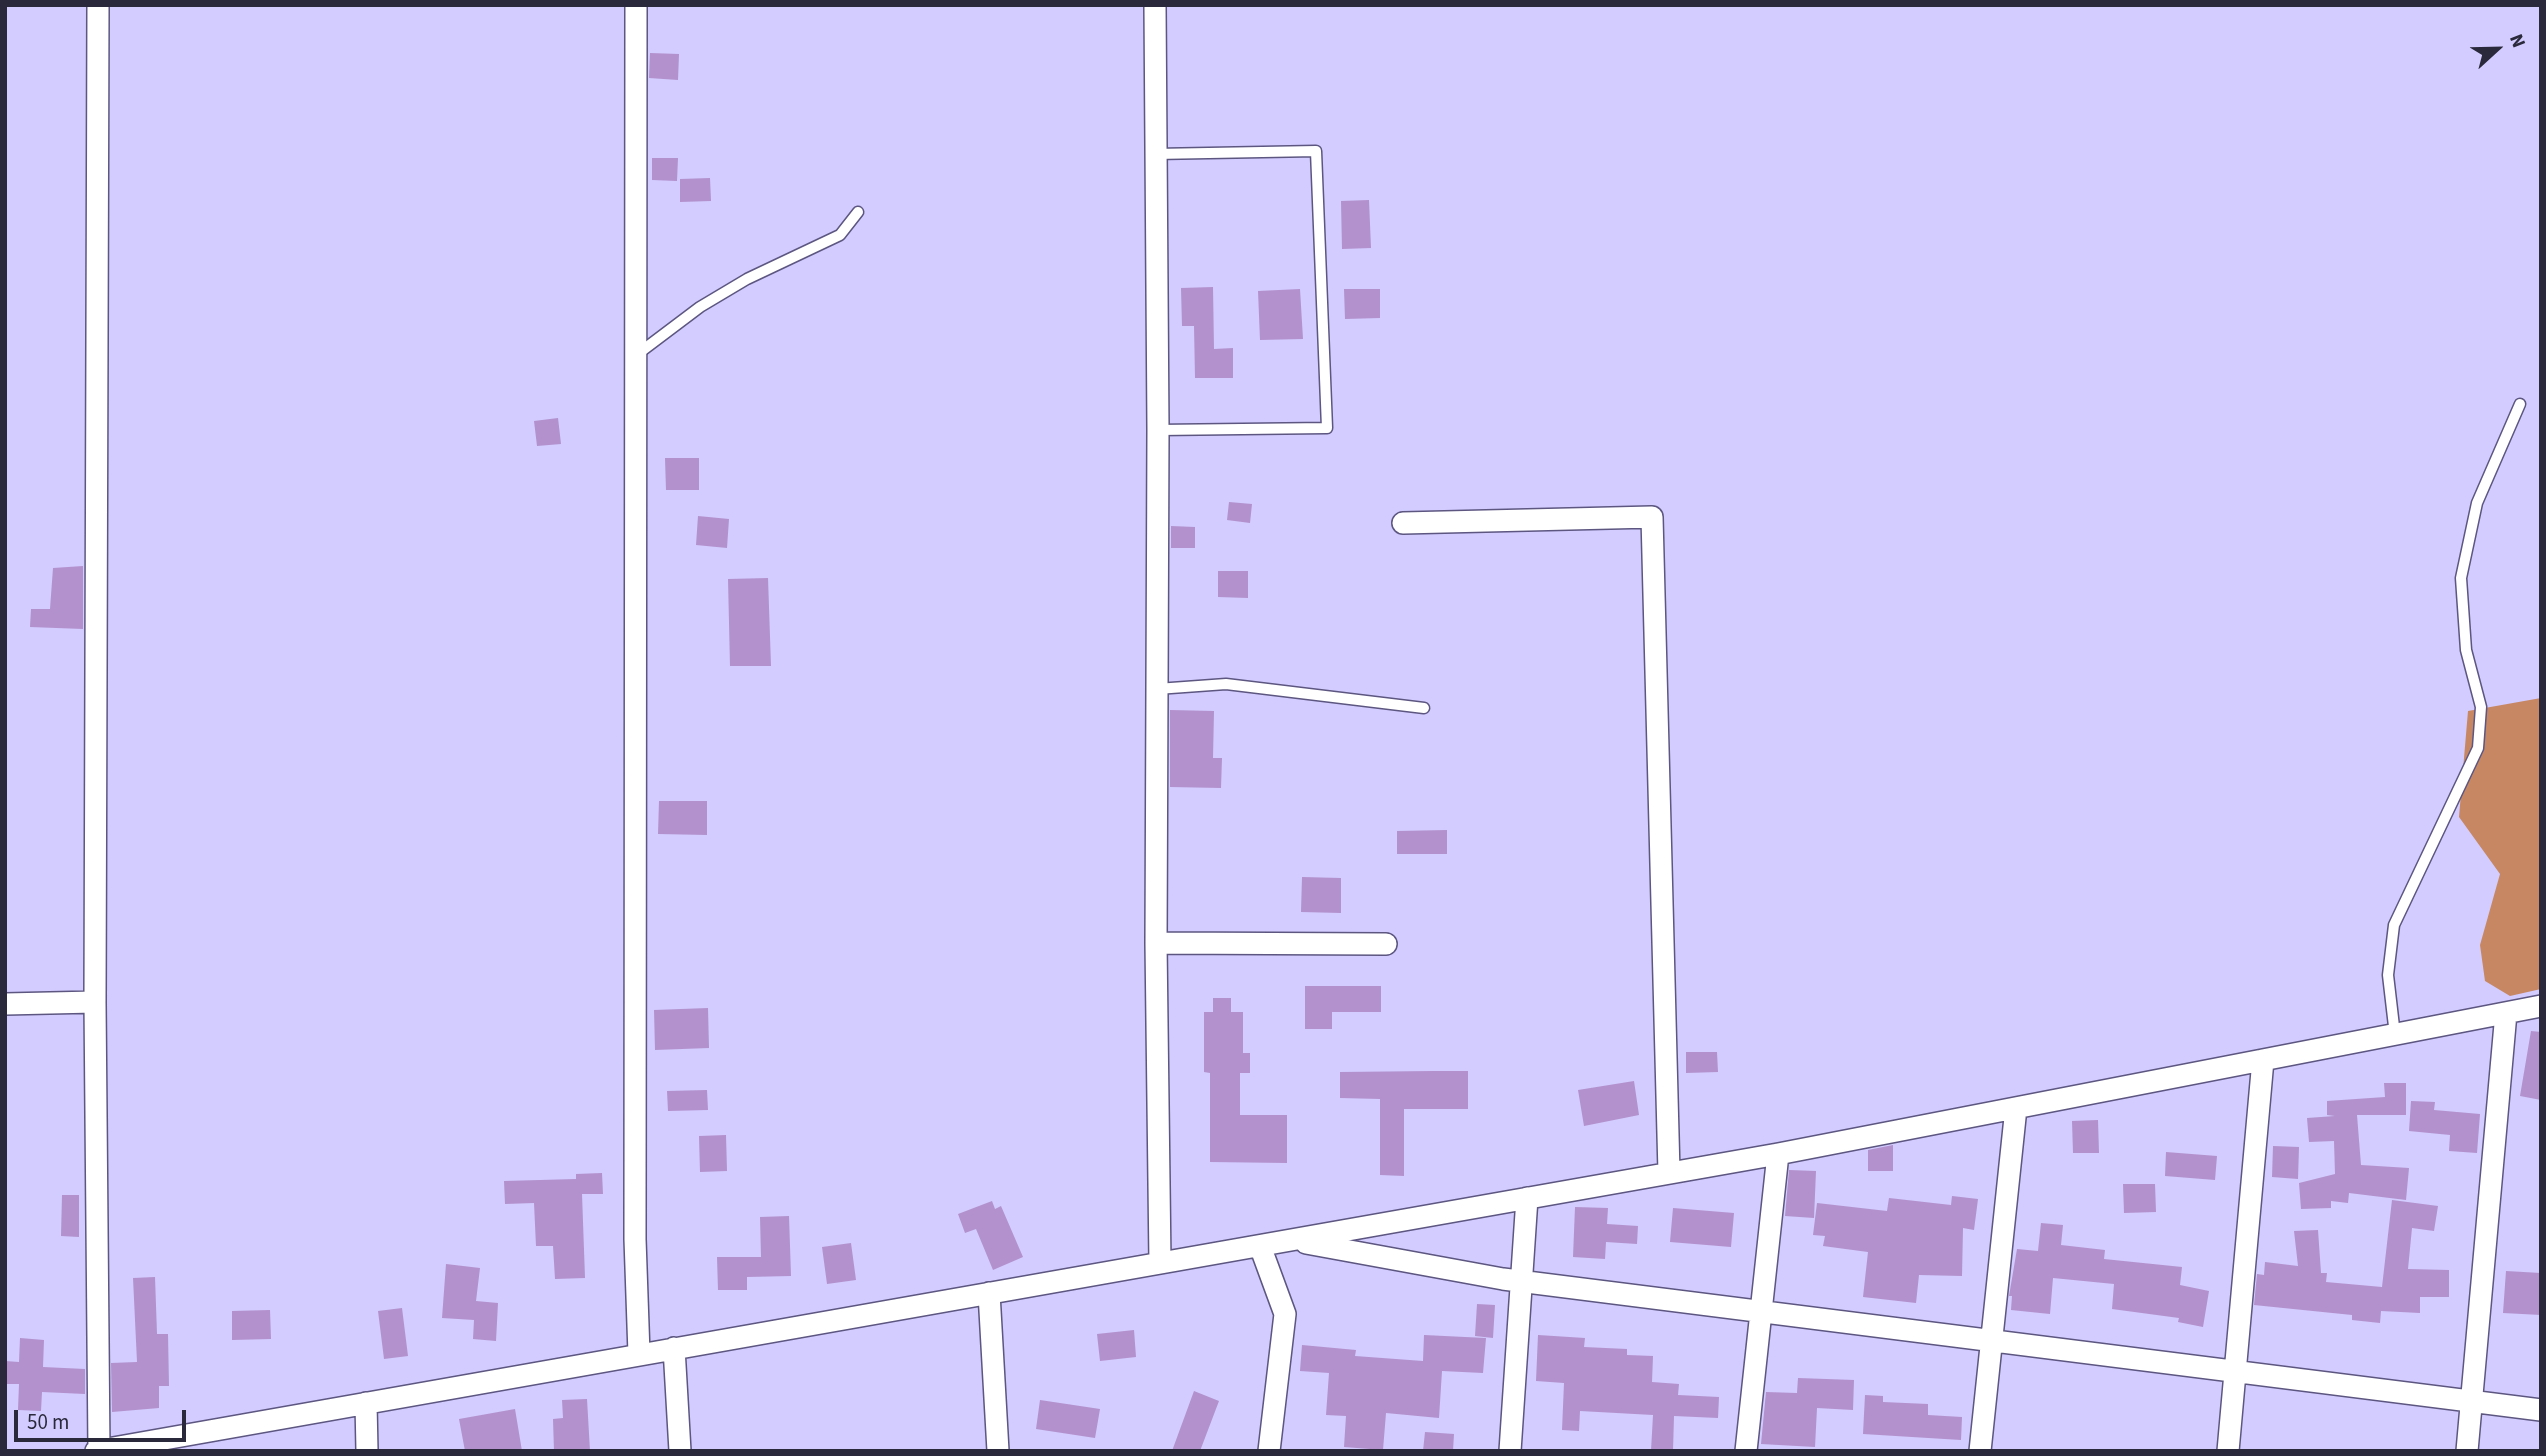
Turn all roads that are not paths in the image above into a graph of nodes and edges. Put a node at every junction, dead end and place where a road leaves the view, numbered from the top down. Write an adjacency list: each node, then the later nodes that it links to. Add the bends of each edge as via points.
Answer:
1 (98, 5): 14 (street)
2 (636, 5): 6 (street)
3 (1155, 5): 4 (street)
4 (1155, 154): 8 (street); 8 (lane, via 1315,151 1327,428)
5 (859, 212): 6 (lane, via 840,235 723,293)
6 (635, 356): 32 (street, via 635,1239)
7 (2520, 404): 18 (lane, via 2477,503 2461,578 2466,650 2481,707 2478,748 2394,925 2388,975)
8 (1158, 430): 10 (street)
9 (1403, 523): 22 (street, via 1652,517)
10 (1157, 689): 11 (lane, via 1226,684); 12 (street)
11 (1424, 708)
12 (1156, 943): 13 (street); 26 (street)
13 (1386, 944)
14 (95, 1002): 15 (street); 37 (street)
15 (5, 1004)
16 (2541, 1006): 17 (street)
17 (2505, 1013): 18 (street); 34 (street)
18 (2395, 1035): 19 (street)
19 (2263, 1060): 20 (street); 33 (street)
20 (2016, 1108): 21 (street); 30 (street)
21 (1778, 1154): 22 (street); 29 (street)
22 (1669, 1173): 23 (street)
23 (1527, 1198): 24 (street); 27 (street)
24 (1290, 1240): 25 (street); 27 (street)
25 (1259, 1245): 26 (street); 41 (street, via 1284,1314)
26 (1160, 1263): 28 (street)
27 (1524, 1281): 29 (street); 42 (street)
28 (989, 1293): 31 (street); 40 (street)
29 (1761, 1311): 30 (street); 43 (street)
30 (1992, 1341): 33 (street); 44 (street)
31 (674, 1348): 32 (street); 39 (street)
32 (639, 1354): 35 (street)
33 (2235, 1371): 34 (street); 45 (street)
34 (2472, 1401): 36 (street); 46 (street)
35 (366, 1403): 37 (street); 38 (street)
36 (2541, 1410)
37 (98, 1451)
38 (367, 1451)
39 (680, 1451)
40 (998, 1451)
41 (1269, 1451)
42 (1510, 1451)
43 (1746, 1451)
44 (1980, 1451)
45 (2228, 1451)
46 (2467, 1451)

